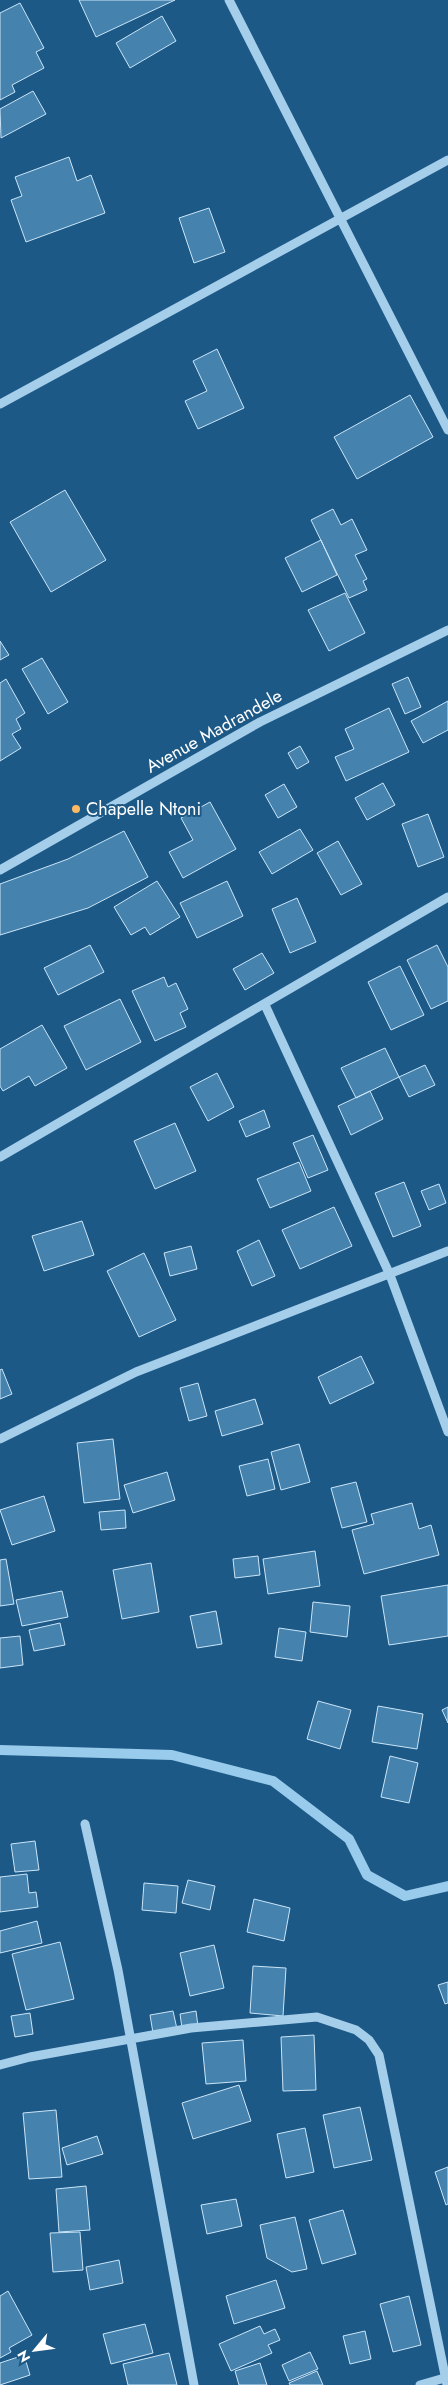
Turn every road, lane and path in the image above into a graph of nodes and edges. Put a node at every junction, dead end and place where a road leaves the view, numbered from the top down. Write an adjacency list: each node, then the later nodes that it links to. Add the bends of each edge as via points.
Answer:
1 (229, 0): 3 (street)
2 (448, 160): 3 (street)
3 (341, 217): 4 (street); 5 (street)
4 (0, 404)
5 (448, 430)
6 (448, 630): 7 (street, Avenue Madrandele, via 260,722)
7 (0, 870)
8 (448, 897): 9 (street)
9 (265, 1005): 10 (street); 12 (street)
10 (0, 1157)
11 (448, 1250): 12 (street)
12 (390, 1275): 13 (street); 14 (street, via 136,1372)
13 (448, 1432)
14 (0, 1439)
15 (85, 1824): 16 (street, via 118,1970)
16 (129, 2039): 17 (street); 18 (street, via 191,2028 317,2016 356,2030 368,2040 379,2055); 19 (street)
17 (0, 2065)
18 (447, 2380): 20 (street)
19 (194, 2385)
20 (420, 2385)

